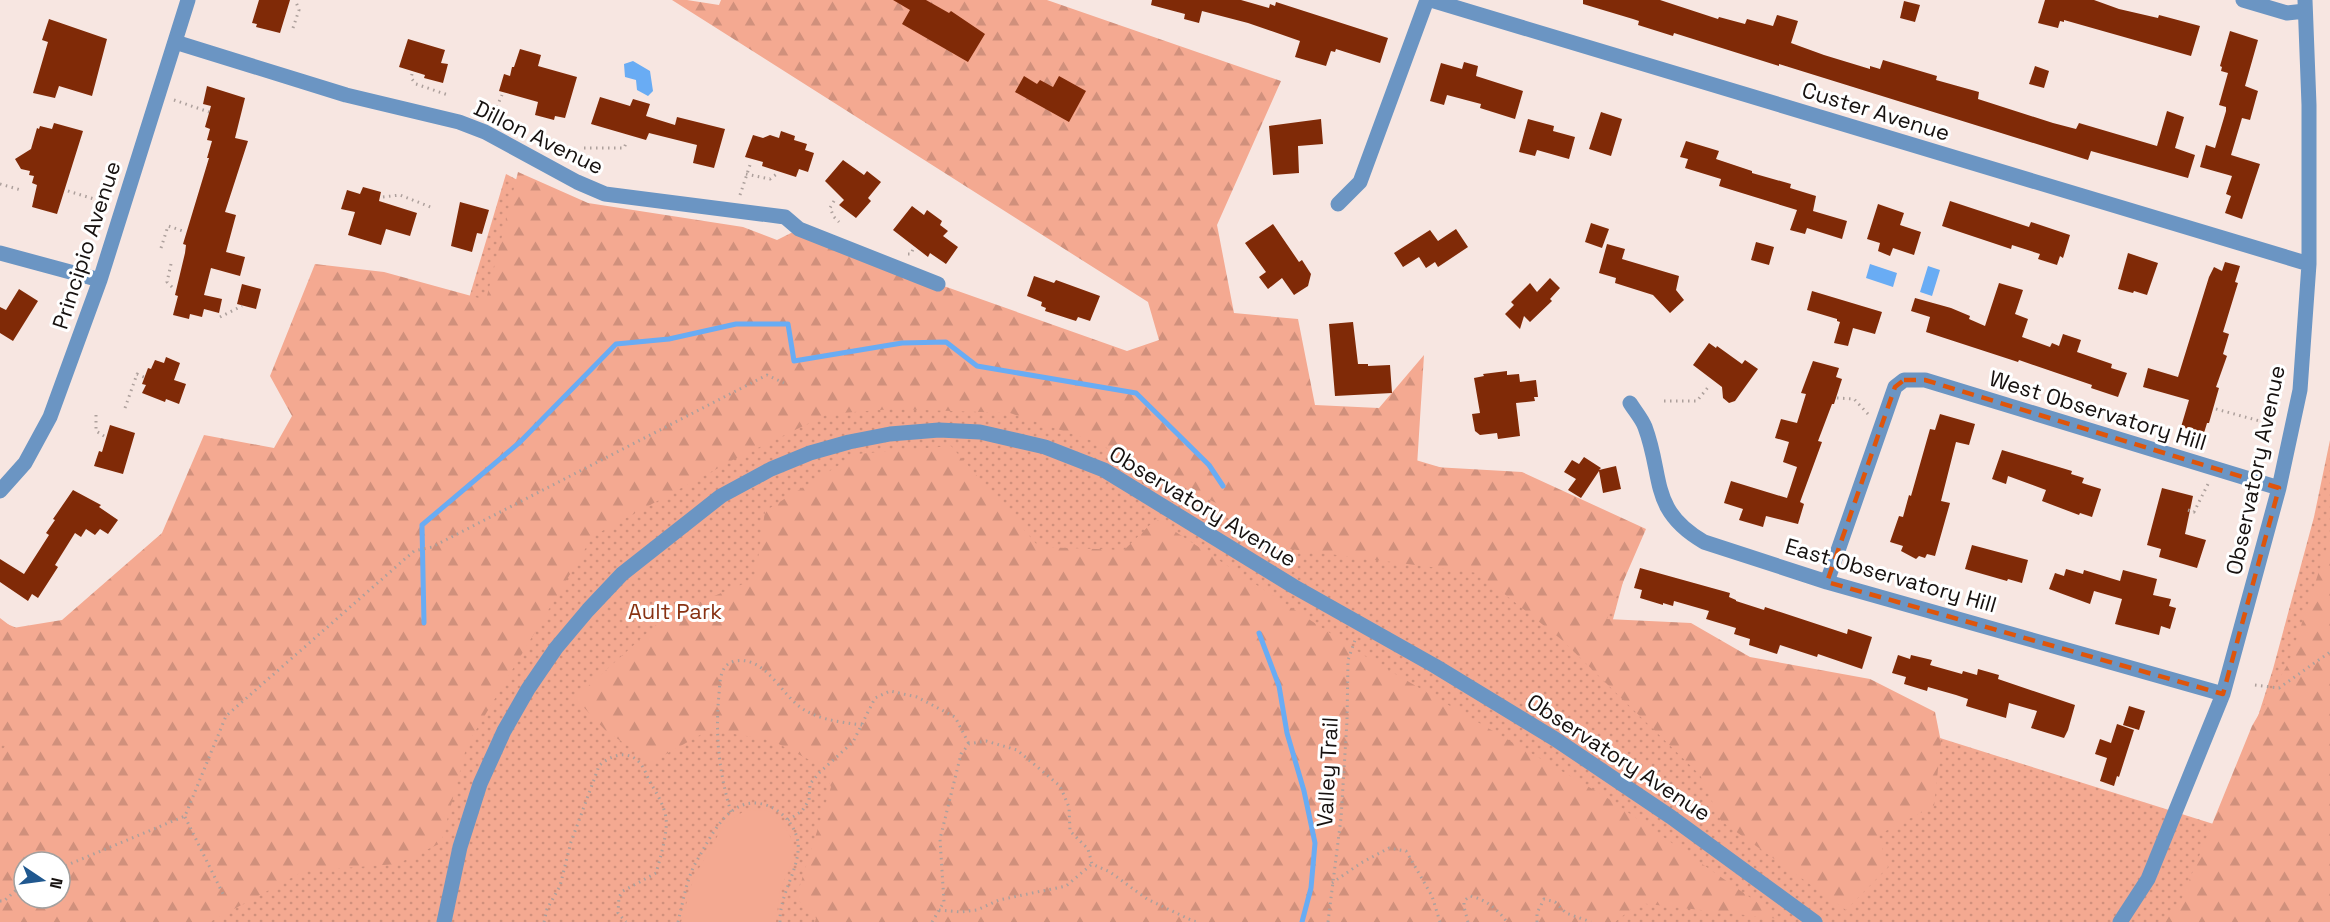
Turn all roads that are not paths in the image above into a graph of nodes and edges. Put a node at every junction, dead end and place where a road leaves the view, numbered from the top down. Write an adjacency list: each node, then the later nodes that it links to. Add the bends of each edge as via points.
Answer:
1 (188, 0): 5 (street, Principio Avenue)
2 (1429, 0): 6 (street, via 1360,182); 8 (street, Custer Avenue)
3 (2243, 0): 4 (street, via 2287,13)
4 (2305, 6): 8 (street, Observatory Avenue)
5 (175, 42): 9 (street, Principio Avenue); 10 (street, Dillon Avenue, via 346,95 459,122 605,194 785,217 799,229)
6 (1338, 204)
7 (0, 253): 9 (street)
8 (2310, 264): 12 (street, Observatory Avenue, via 2300,390)
9 (100, 280): 13 (street, Principio Avenue, via 51,417 25,463)
10 (938, 285)
11 (1630, 403): 14 (street, East Observatory Hill, via 1645,426 1663,501 1689,533 1704,542)
12 (2279, 488): 14 (street, West Observatory Hill, via 1925,380 1904,380 1895,387); 15 (street, Observatory Avenue)
13 (0, 491)
14 (1827, 582): 15 (street, East Observatory Hill)
15 (2223, 694): 18 (street, Observatory Avenue, via 2148,879)
16 (444, 922): 17 (street, Observatory Avenue, via 460,847 480,784 508,723 556,648 622,574 720,496 771,469 849,442 939,430 980,432 1045,447 1104,470 1555,740 1671,817)
17 (1815, 922)
18 (2120, 922)

